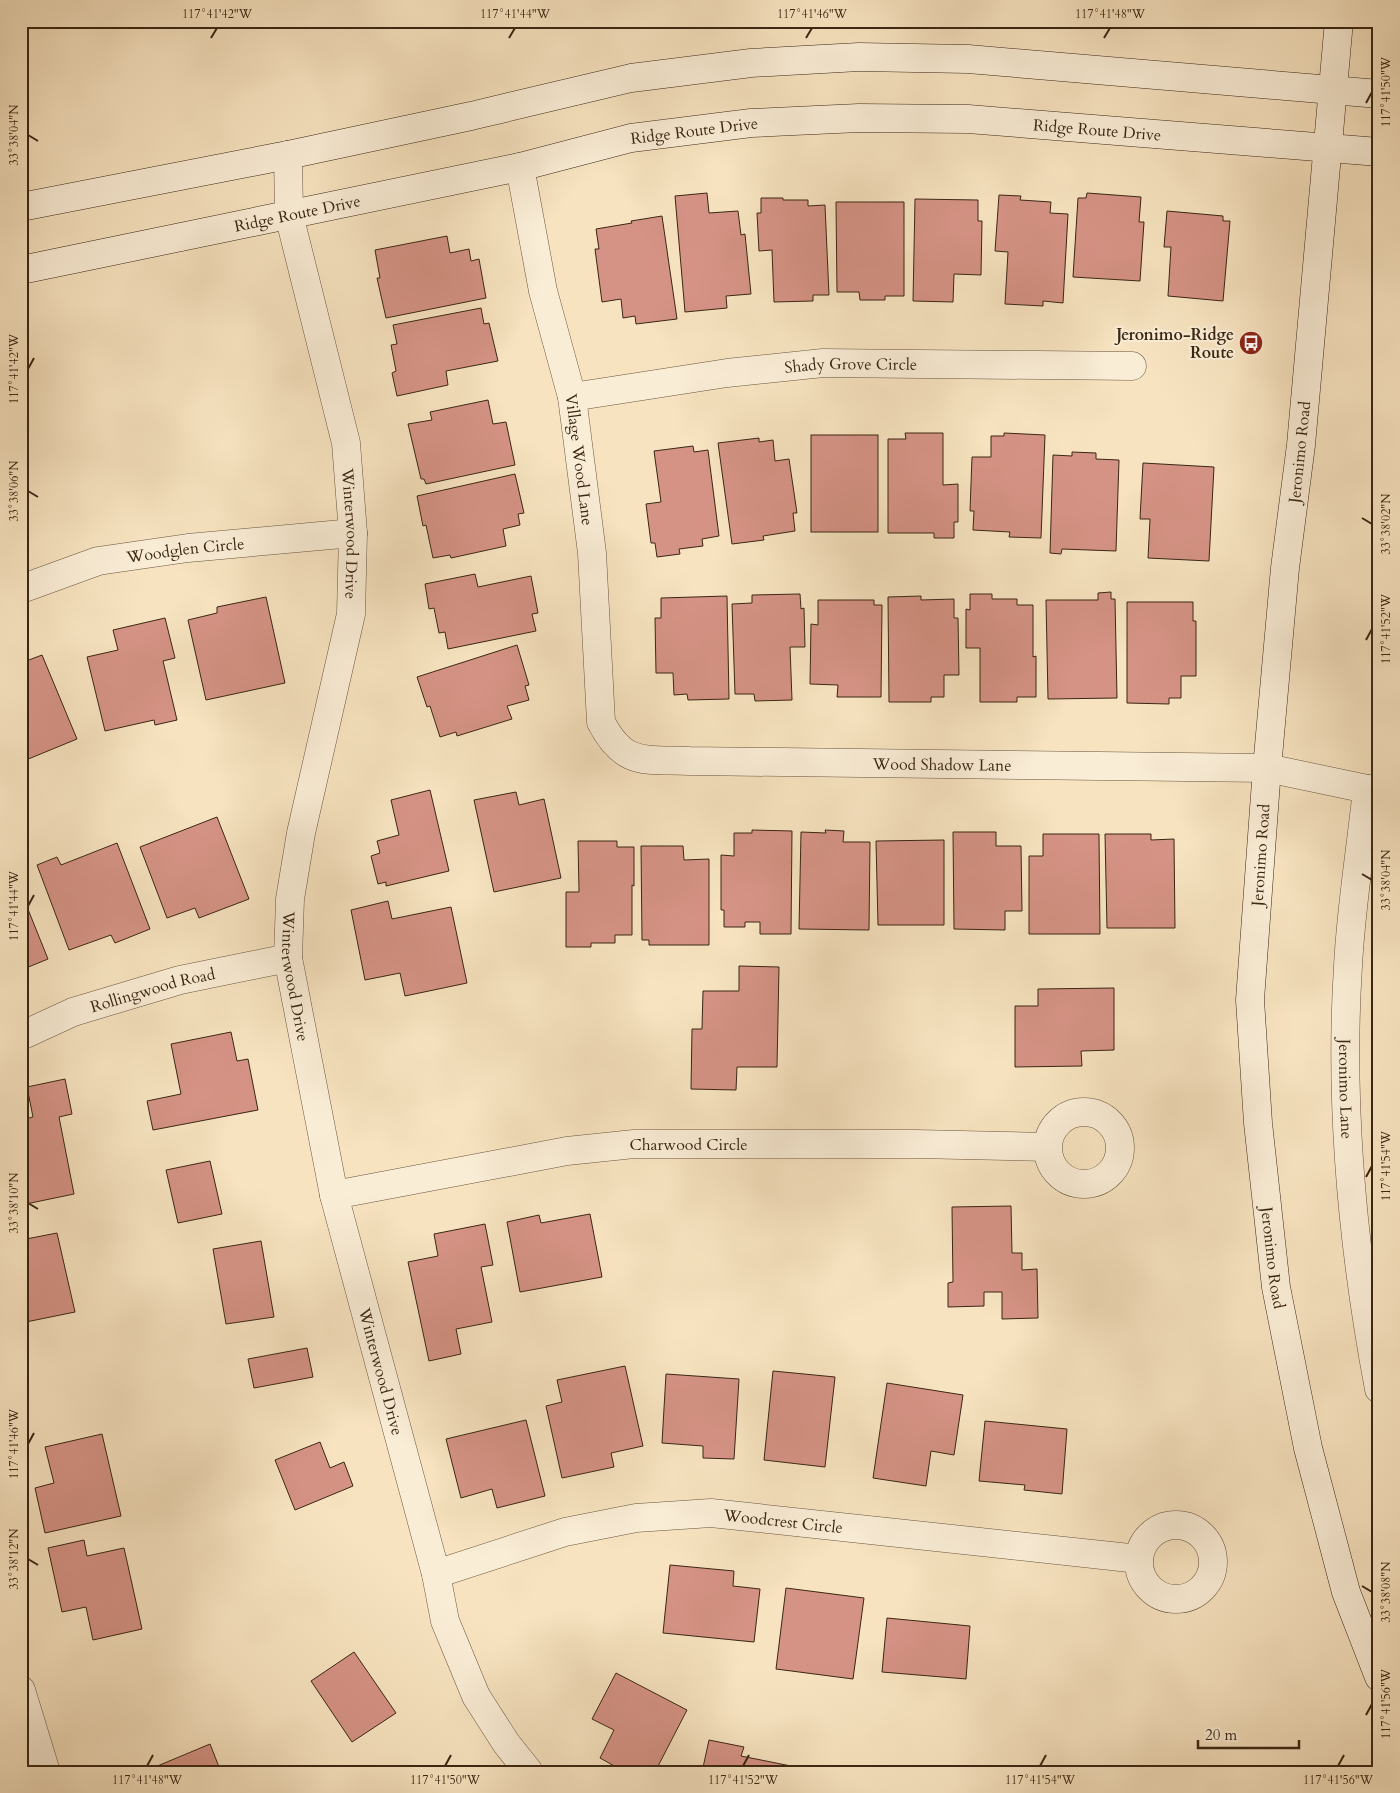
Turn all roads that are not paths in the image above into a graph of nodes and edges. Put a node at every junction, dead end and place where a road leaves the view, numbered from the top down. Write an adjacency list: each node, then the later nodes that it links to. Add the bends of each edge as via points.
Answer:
1 (1340, 21): 2 (street, Jeronimo Road)
2 (1332, 90): 3 (street); 4 (street, Jeronimo Road); 6 (street, via 968,59 859,57 751,63 631,78)
3 (1379, 94)
4 (1327, 148): 5 (street, Ridge Route Drive); 7 (street, Ridge Route Drive, via 968,119 860,118 751,123 631,138); 16 (street, Jeronimo Road, via 1301,445)
5 (1379, 152)
6 (288, 155): 8 (street); 9 (street, Winterwood Drive)
7 (520, 167): 9 (street, Ridge Route Drive); 12 (street, Village Wood Lane, via 543,291)
8 (21, 207)
9 (289, 215): 10 (street, Ridge Route Drive); 13 (street, Winterwood Drive, via 346,443)
10 (21, 270)
11 (1132, 366): 12 (street, Shady Grove Circle, via 823,363 727,373)
12 (572, 397): 15 (street, Village Wood Lane, via 592,553 601,722)
13 (353, 533): 14 (street, Woodglen Circle, via 188,548 98,561); 18 (street, Winterwood Drive, via 351,614 301,833 290,899)
14 (21, 589)
15 (620, 750): 16 (street, Wood Shadow Lane, via 632,758 690,761)
16 (1267, 768): 17 (street, Wood Shadow Lane); 25 (street, Jeronimo Road, via 1250,1000 1258,1124 1276,1288 1306,1439 1346,1592)
17 (1373, 790): 22 (street, Jeronimo Lane, via 1348,966 1345,1092 1366,1323)
18 (288, 958): 19 (street, Rollingwood Road, via 171,983 73,1012); 21 (street, Winterwood Drive)
19 (21, 1036)
20 (1047, 1147): 21 (street, Charwood Circle, via 634,1144 567,1151)
21 (334, 1196): 24 (street, Winterwood Drive)
22 (1379, 1389)
23 (1139, 1559): 24 (street, Woodcrest Circle, via 711,1513 636,1518 565,1532)
24 (436, 1574): 28 (street, Winterwood Drive, via 445,1621 476,1696)
25 (1379, 1677)
26 (21, 1690): 27 (street)
27 (46, 1772)
28 (529, 1772)

